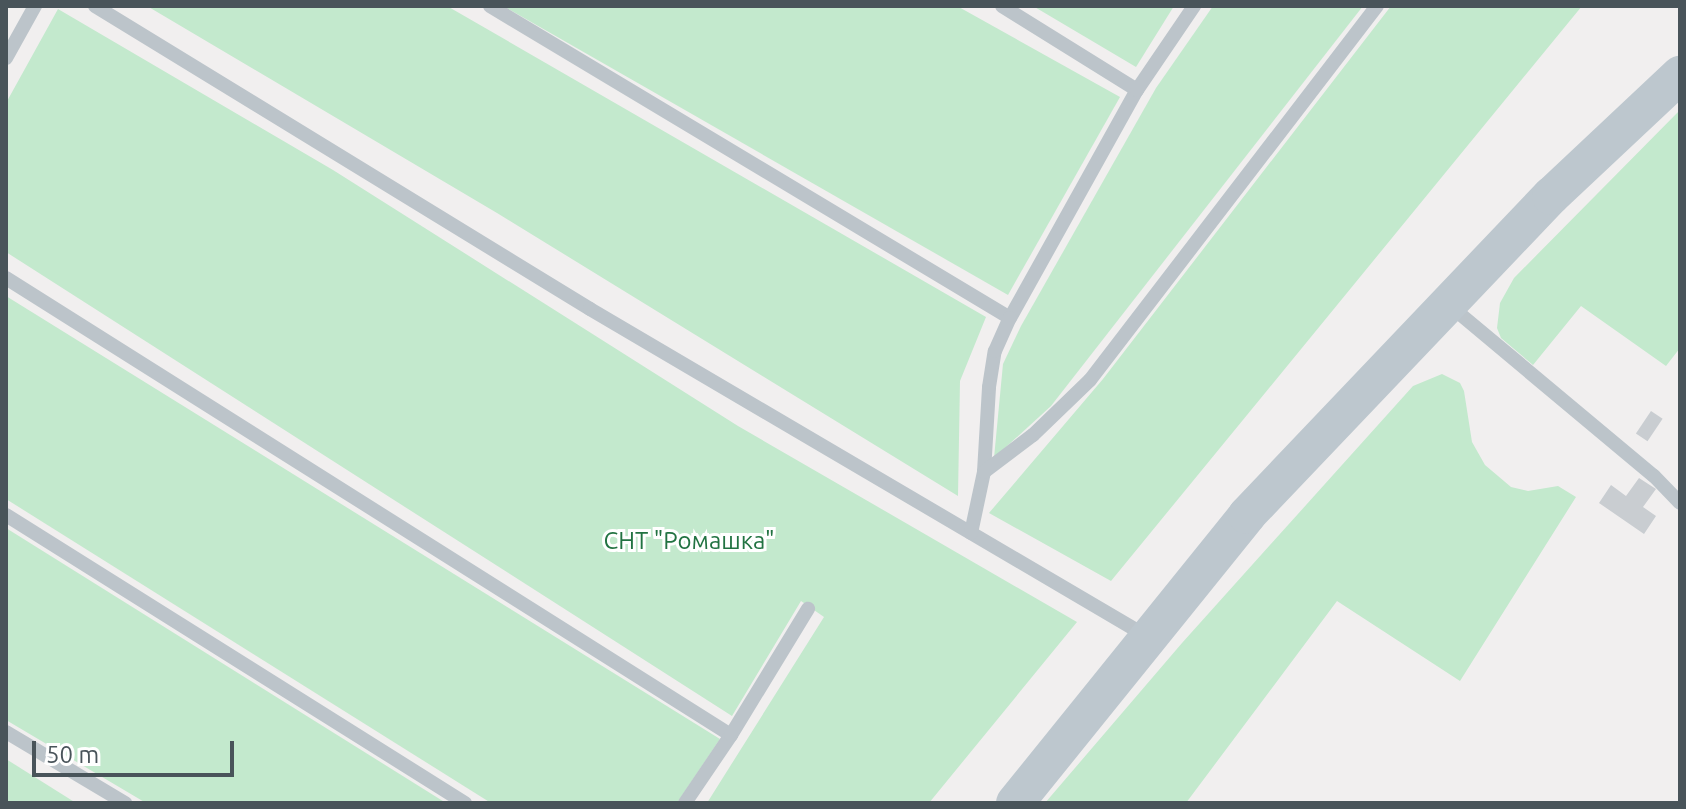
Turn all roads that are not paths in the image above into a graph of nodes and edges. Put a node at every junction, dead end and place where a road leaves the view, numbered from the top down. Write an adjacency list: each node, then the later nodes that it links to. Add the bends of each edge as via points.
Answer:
1 (35, 6): 7 (lane)
2 (95, 6): 16 (lane, via 590,309)
3 (490, 6): 12 (lane)
4 (1002, 6): 9 (lane)
5 (1194, 6): 9 (lane)
6 (1377, 6): 13 (lane, via 1090,380 1033,435)
7 (6, 58)
8 (1680, 75): 11 (street, via 1551,196)
9 (1137, 90): 12 (lane)
10 (6, 278): 20 (lane)
11 (1448, 304): 14 (lane); 18 (street, via 1247,515)
12 (1010, 318): 13 (lane, via 995,351)
13 (984, 472): 16 (lane)
14 (1680, 503)
15 (6, 515): 22 (lane)
16 (971, 533): 18 (lane)
17 (808, 609): 20 (lane)
18 (1149, 637): 24 (street)
19 (6, 732): 21 (lane)
20 (731, 735): 23 (lane)
21 (125, 803)
22 (465, 803)
23 (685, 803)
24 (1015, 803)

